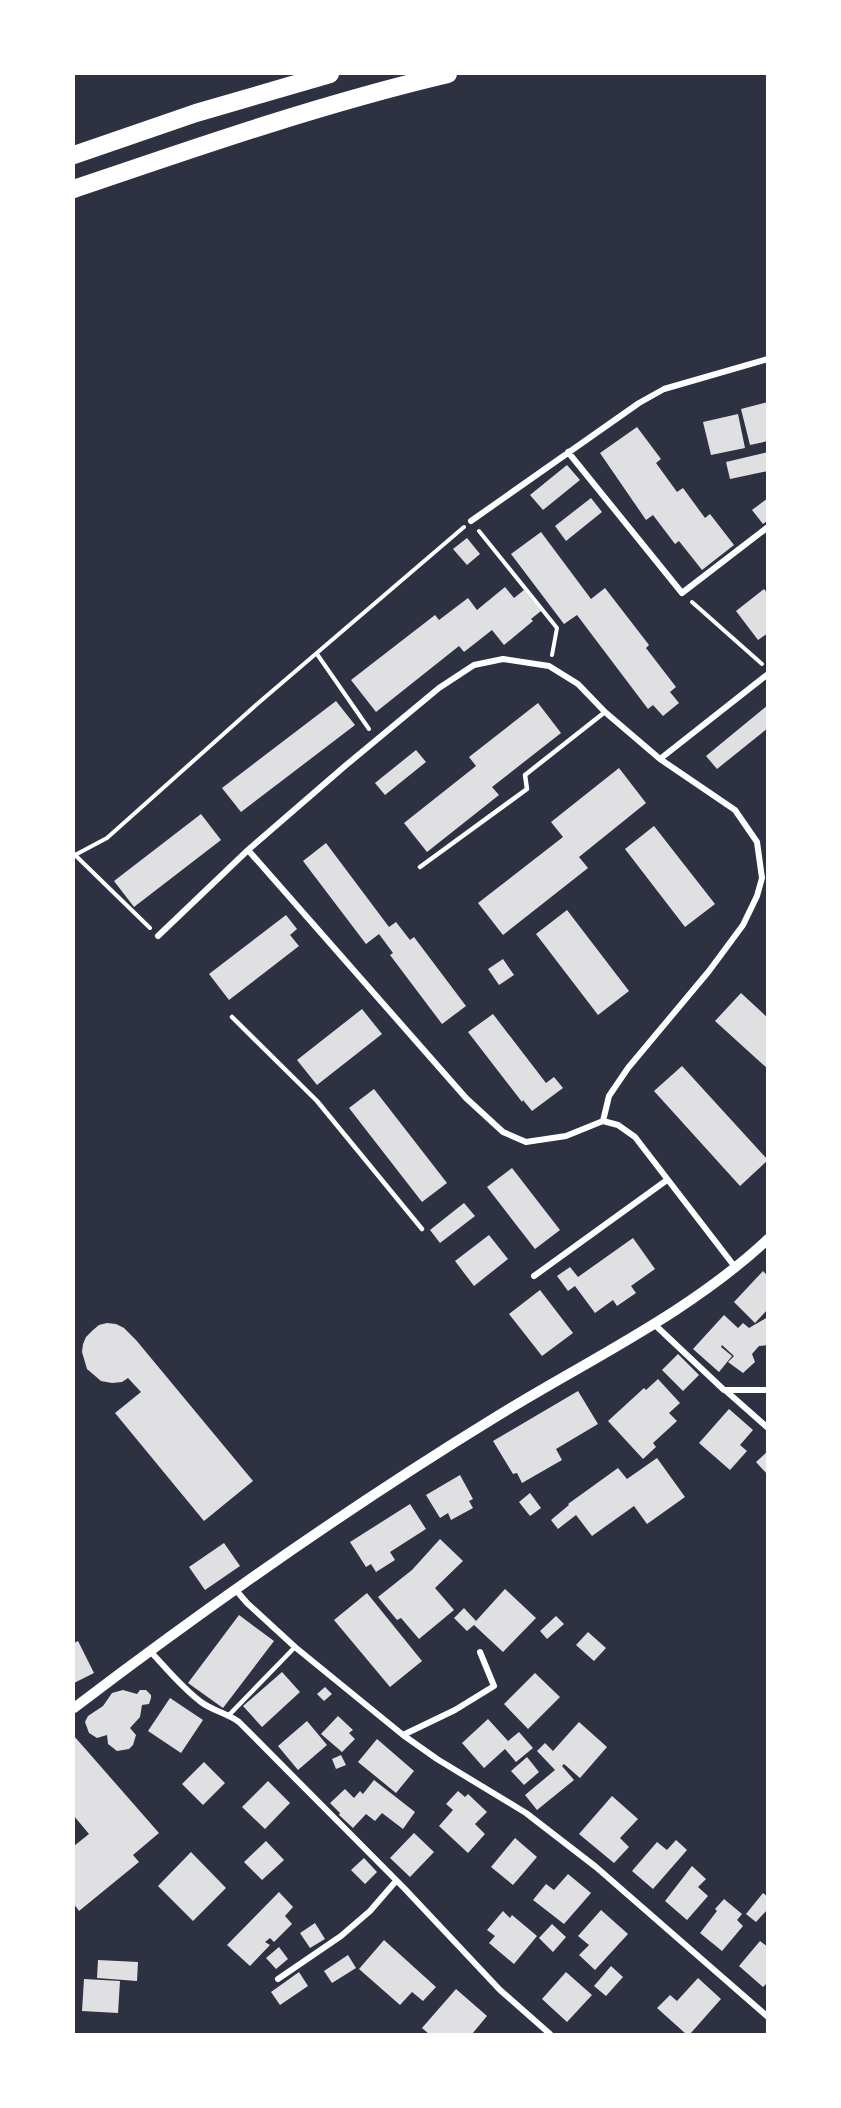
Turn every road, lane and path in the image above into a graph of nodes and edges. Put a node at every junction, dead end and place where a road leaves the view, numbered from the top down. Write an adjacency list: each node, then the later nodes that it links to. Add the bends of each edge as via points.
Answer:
1 (330, 74): 3 (highway, via 196,113)
2 (447, 74): 4 (highway, via 225,137)
3 (74, 155)
4 (74, 189)
5 (768, 359): 6 (street, via 664,389)
6 (568, 452): 7 (street); 9 (street)
7 (471, 521): 10 (path); 11 (path, via 557,628)
8 (768, 527): 9 (street)
9 (682, 593): 12 (path)
10 (317, 654): 15 (path); 18 (path, via 107,838)
11 (549, 666): 14 (street, via 578,684); 15 (street, via 503,658 474,665)
12 (768, 669)
13 (768, 674): 16 (street)
14 (605, 711): 16 (street); 19 (lane, via 525,775 527,789)
15 (377, 740): 17 (street)
16 (660, 759): 22 (street, via 735,810 757,842 762,878 743,925 628,1068 609,1096)
17 (249, 850): 20 (street); 22 (street, via 466,1098 502,1132 526,1142 566,1136)
18 (74, 854): 20 (path)
19 (420, 867)
20 (158, 936)
21 (232, 1017): 24 (lane, via 317,1101)
22 (603, 1121): 23 (street, via 618,1125 635,1137)
23 (667, 1180): 26 (street); 27 (street)
24 (422, 1229)
25 (768, 1239): 26 (street)
26 (735, 1267): 28 (street)
27 (534, 1276)
28 (654, 1324): 29 (street); 32 (street, via 490,1421)
29 (724, 1390): 30 (street); 31 (street)
30 (768, 1390)
31 (768, 1428)
32 (235, 1589): 33 (street); 34 (street)
33 (296, 1647): 37 (lane); 38 (street)
34 (150, 1650): 36 (street); 37 (street, via 200,1701)
35 (480, 1652): 38 (street, via 494,1686)
36 (74, 1708)
37 (229, 1714): 39 (street)
38 (403, 1735): 41 (street, via 550,1831)
39 (396, 1881): 40 (street, via 341,1936); 42 (street, via 507,1998)
40 (278, 1979)
41 (768, 2017)
42 (549, 2034)

